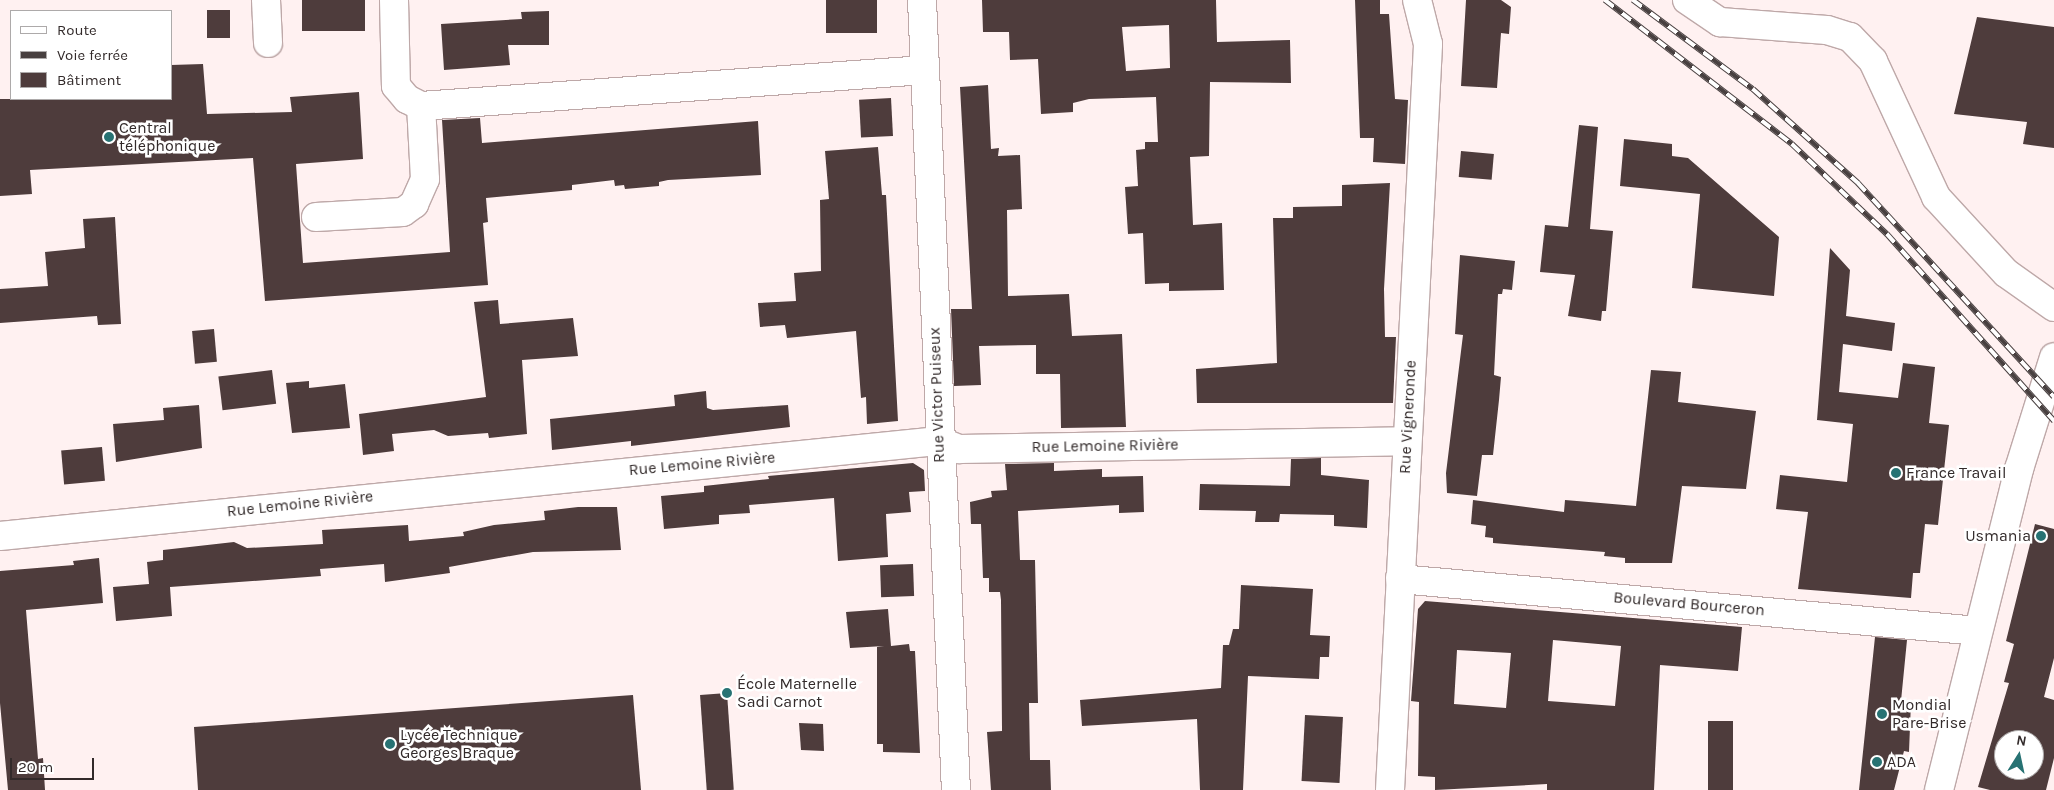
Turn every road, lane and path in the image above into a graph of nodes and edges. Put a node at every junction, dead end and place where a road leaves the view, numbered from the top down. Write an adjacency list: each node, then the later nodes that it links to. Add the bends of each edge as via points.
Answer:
1 (266, 0): 6 (street)
2 (394, 0): 8 (street, via 396,86 407,99)
3 (922, 0): 7 (street, Rue Victor Puiseux)
4 (1417, 0): 13 (street, Rue Vigneronde, via 1428,44)
5 (1687, 0): 10 (street, via 1720,22 1827,30 1850,37 1873,61 1936,197 2006,274)
6 (268, 43)
7 (925, 70): 8 (street); 12 (street, Rue Victor Puiseux)
8 (421, 106): 9 (street, via 425,179 414,204 403,212)
9 (316, 217)
10 (2054, 307)
11 (2054, 356): 16 (street, via 2019,469)
12 (939, 441): 13 (street, Rue Lemoine Rivière, via 958,449); 14 (street, Rue Lemoine Rivière); 17 (street, Rue Victor Puiseux)
13 (1406, 441): 15 (street, Rue Vigneronde)
14 (0, 536)
15 (1400, 579): 16 (street, Boulevard Bourceron); 18 (street, Rue Vigneronde)
16 (1978, 631): 19 (street)
17 (956, 790)
18 (1390, 790)
19 (1939, 790)

